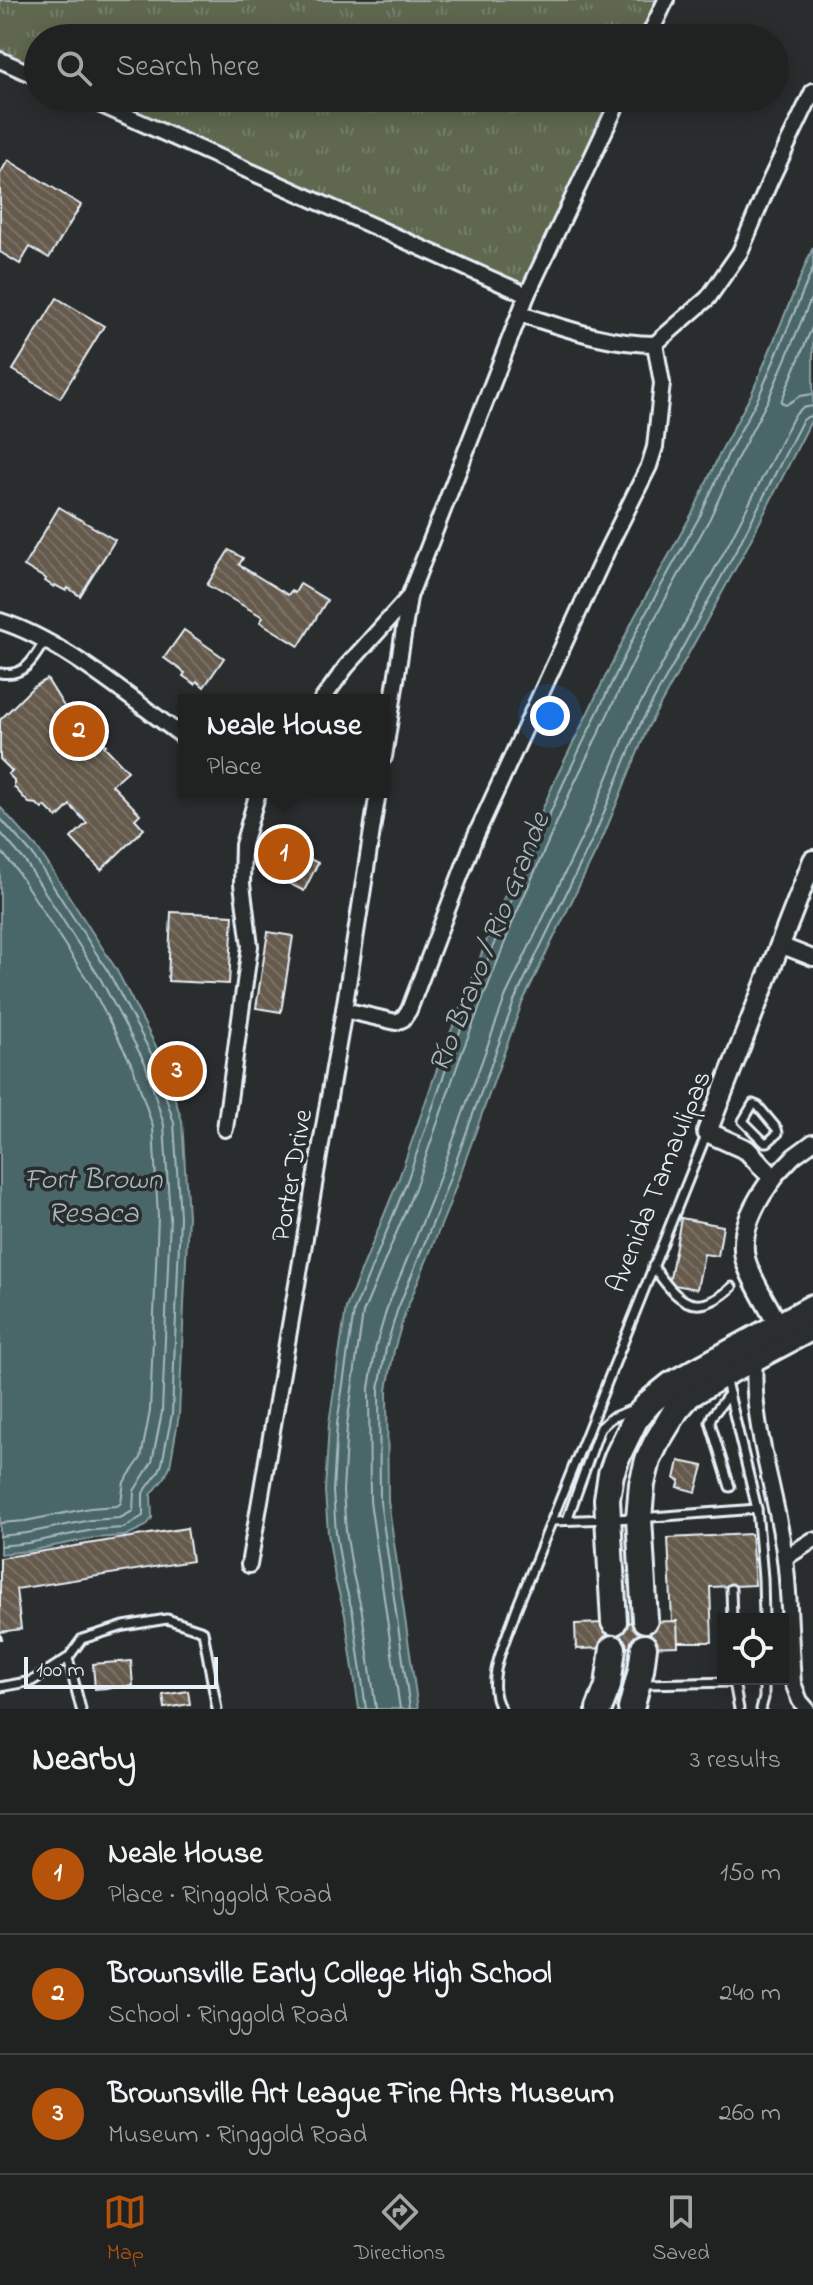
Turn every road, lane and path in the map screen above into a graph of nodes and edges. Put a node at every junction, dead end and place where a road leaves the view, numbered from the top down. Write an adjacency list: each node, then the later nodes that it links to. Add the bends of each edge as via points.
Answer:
1 (666, 0): 2 (street)
2 (655, 24)
3 (0, 60): 4 (street)
4 (24, 71)
5 (813, 91): 10 (street, via 740,252 708,298)
6 (117, 112): 8 (street)
7 (613, 112): 8 (street)
8 (527, 295): 9 (street)
9 (520, 314): 10 (street, via 589,336); 11 (street)
10 (655, 344): 23 (street, via 662,383 649,466 475,837 409,1010 396,1022)
11 (409, 597): 15 (street); 16 (street)
12 (0, 621): 13 (street)
13 (45, 640): 14 (lane, via 24,670); 17 (street)
14 (0, 673)
15 (326, 694)
16 (390, 719)
17 (178, 733)
18 (256, 798): 24 (street, via 243,845 250,946)
19 (377, 798): 23 (street, Porter Drive)
20 (813, 860): 21 (street, Avenida Tamaulipas)
21 (780, 945): 22 (street); 25 (street, Avenida Tamaulipas)
22 (813, 958)
23 (344, 1010): 45 (street, Porter Drive)
24 (225, 1129)
25 (707, 1132): 27 (street); 29 (lane, Avenida Tamaulipas)
26 (813, 1142): 28 (street)
27 (752, 1143): 27 (lane, via 768,1142 778,1131 753,1104 743,1121); 28 (street)
28 (773, 1178): 32 (street, via 750,1216 744,1249)
29 (653, 1266): 30 (lane, via 678,1299 693,1303 719,1299); 42 (lane, Avenida Tamaulipas)
30 (732, 1287)
31 (813, 1307): 32 (main road)
32 (778, 1325): 36 (main road)
33 (809, 1333): 34 (main road)
34 (755, 1358): 35 (main road); 44 (street, via 759,1433)
35 (726, 1384): 37 (lane, via 710,1422); 38 (lane); 39 (main road, via 689,1395 676,1410 648,1460)
36 (650, 1402): 40 (main road, via 617,1457); 41 (lane, via 600,1428)
37 (730, 1487)
38 (757, 1509): 39 (lane); 48 (lane)
39 (639, 1518): 40 (lane); 49 (main road)
40 (607, 1519): 41 (lane); 50 (main road)
41 (567, 1520): 42 (lane)
42 (552, 1521): 61 (lane, Avenida Tamaulipas, via 496,1668 493,1688)
43 (813, 1540): 44 (street)
44 (785, 1558): 66 (street, via 793,1683)
45 (249, 1565)
46 (731, 1589): 47 (lane)
47 (732, 1613)
48 (764, 1613)
49 (645, 1620)
50 (614, 1622)
51 (644, 1647): 55 (main road)
52 (613, 1648): 62 (main road)
53 (68, 1658): 58 (lane, via 32,1681); 59 (lane); 60 (lane, via 82,1639 124,1626 167,1619 203,1631)
54 (717, 1681): 55 (lane)
55 (638, 1684): 63 (main road)
56 (735, 1685): 64 (lane)
57 (764, 1685): 65 (lane)
58 (0, 1687)
59 (81, 1709)
60 (217, 1709)
61 (501, 1709)
62 (599, 1709)
63 (631, 1709)
64 (739, 1709)
65 (761, 1709)
66 (807, 1709)

